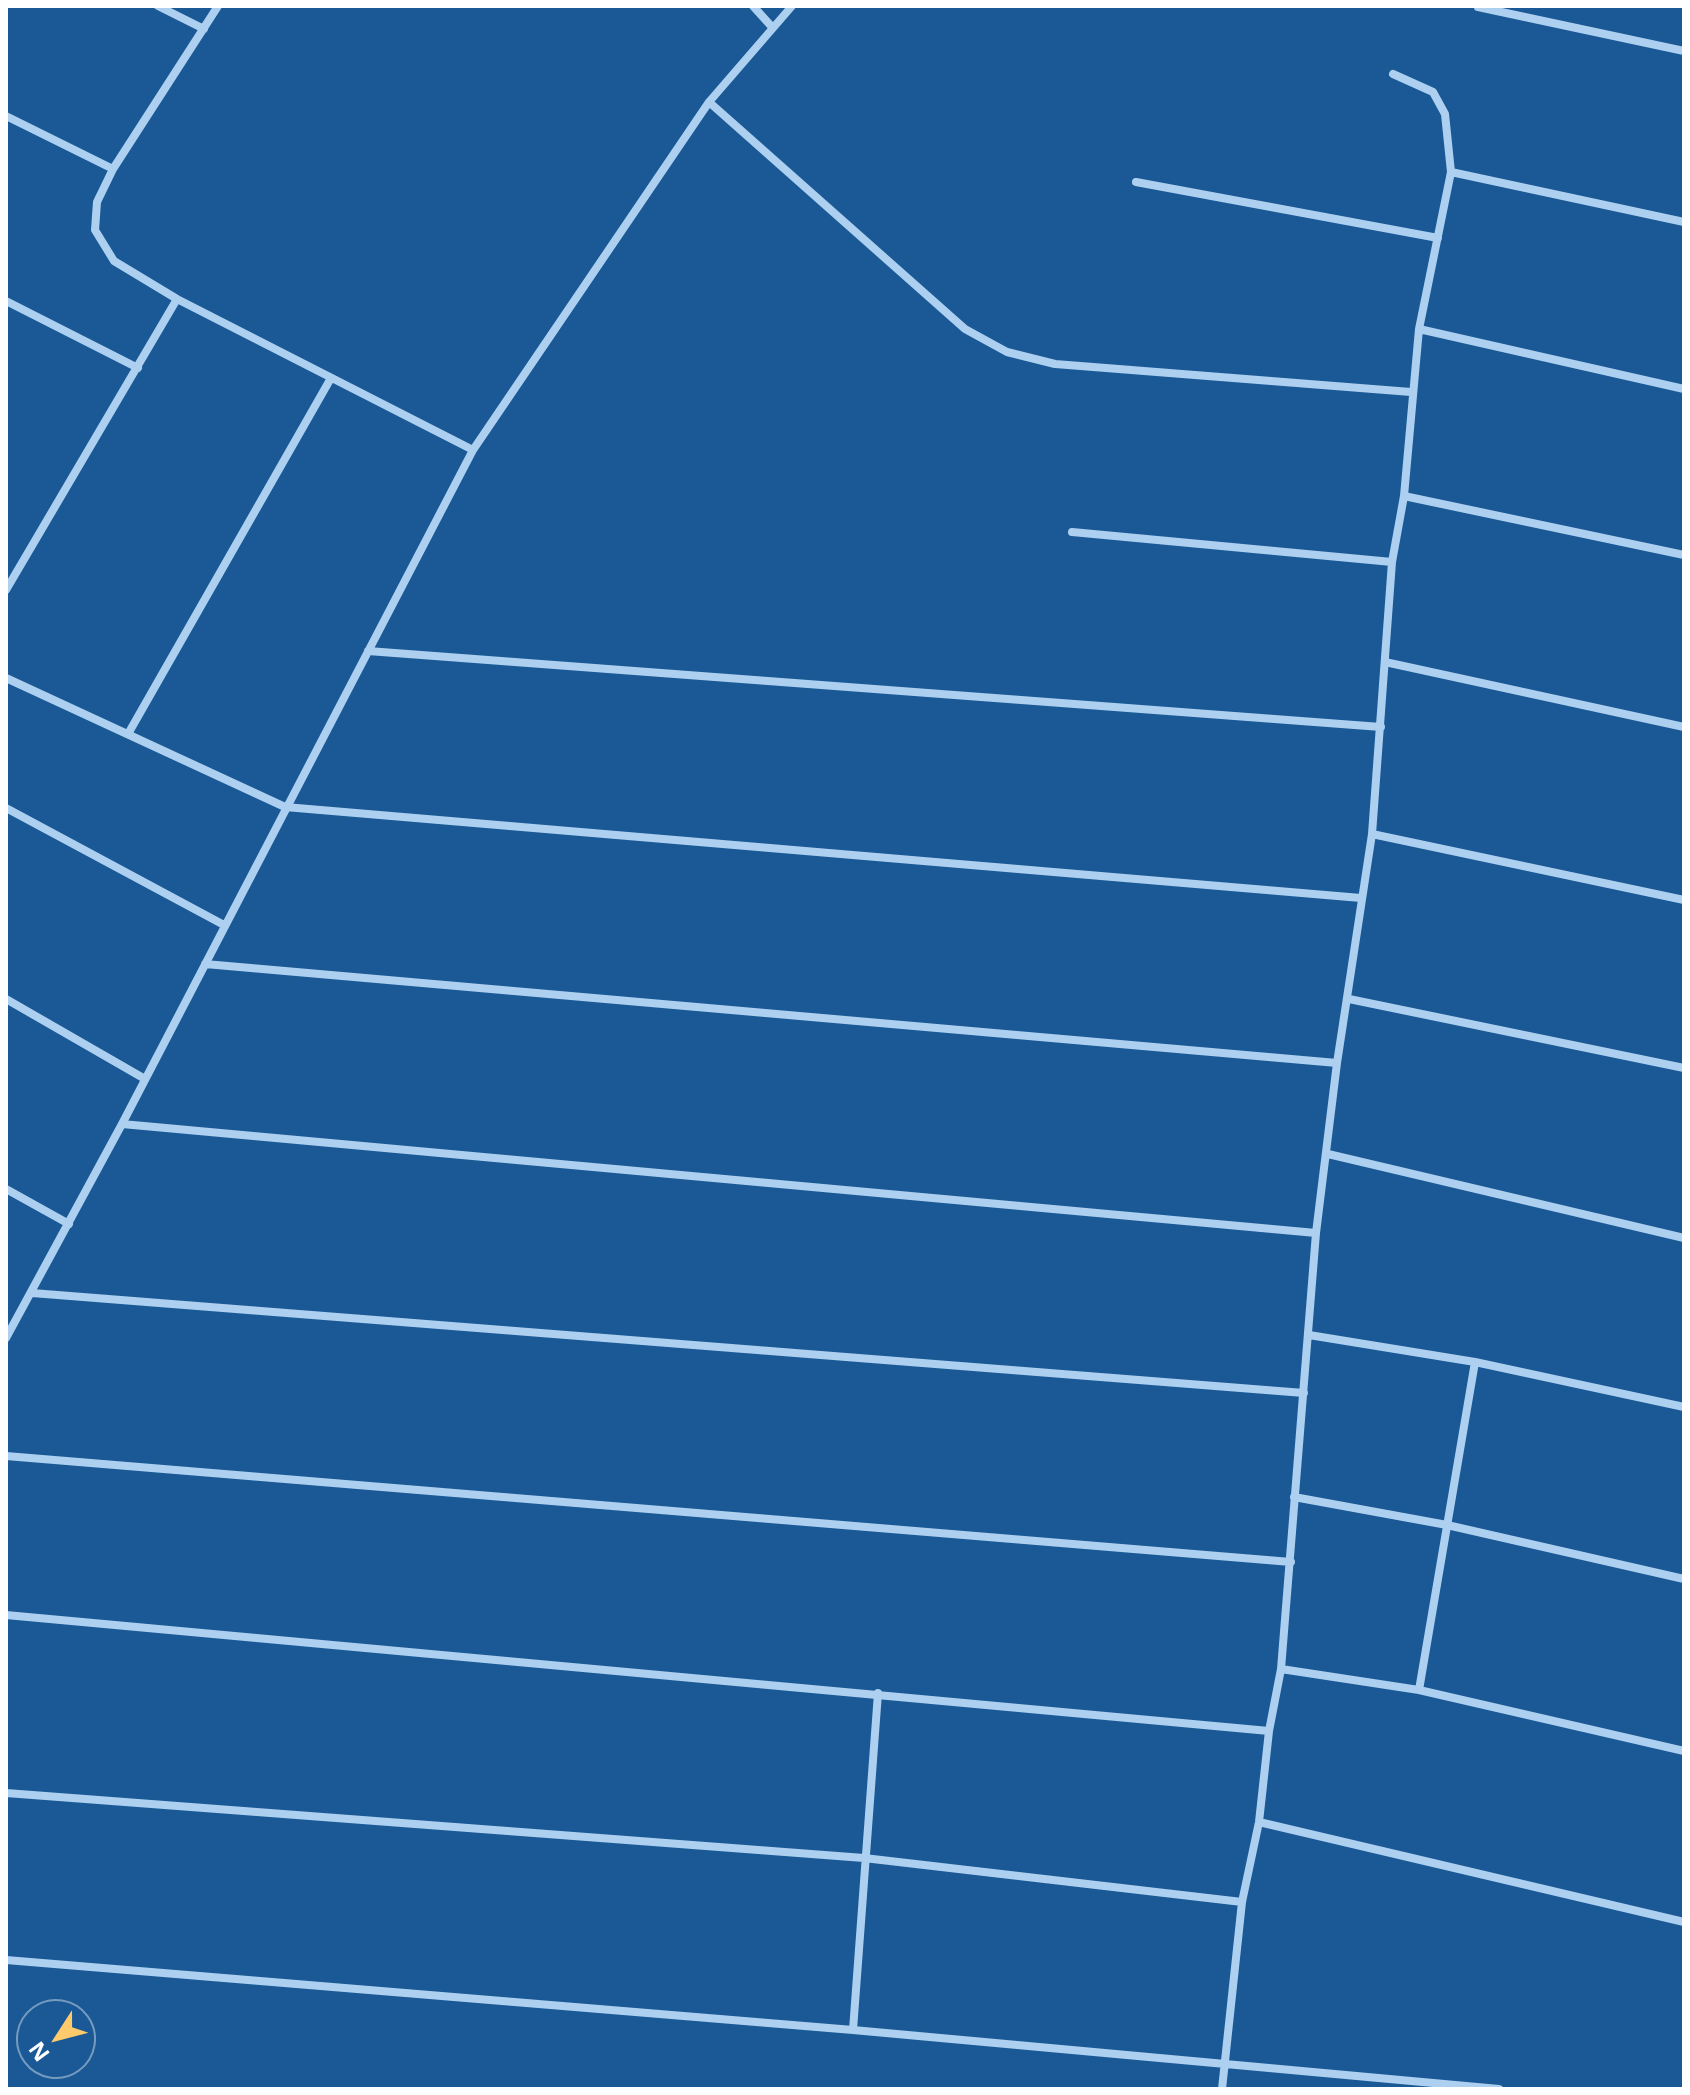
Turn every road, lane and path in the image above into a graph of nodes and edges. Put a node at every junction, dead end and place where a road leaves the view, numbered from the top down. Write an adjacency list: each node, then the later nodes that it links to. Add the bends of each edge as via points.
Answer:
1 (158, 6): 7 (street)
2 (218, 6): 7 (street)
3 (753, 6): 6 (street)
4 (792, 6): 6 (street)
5 (1478, 7): 8 (street)
6 (772, 27): 10 (street)
7 (204, 29): 12 (street)
8 (1684, 51)
9 (1393, 74): 13 (street, via 1433,92 1445,114)
10 (709, 102): 23 (street, via 965,329 1007,352 1055,364); 24 (street)
11 (6, 116): 12 (street)
12 (113, 169): 17 (street, via 97,202 95,230 114,261)
13 (1451, 172): 15 (street); 16 (street)
14 (1136, 182): 16 (street)
15 (1684, 222)
16 (1438, 238): 19 (street)
17 (177, 299): 20 (street); 21 (street)
18 (6, 301): 20 (street)
19 (1419, 329): 22 (street); 23 (street)
20 (138, 368): 29 (street)
21 (331, 378): 24 (street); 35 (street)
22 (1684, 389)
23 (1411, 392): 25 (street)
24 (473, 450): 30 (street)
25 (1404, 496): 27 (street); 28 (street)
26 (1072, 532): 28 (street)
27 (1684, 555)
28 (1392, 562): 31 (street)
29 (6, 590)
30 (368, 651): 33 (street); 36 (street)
31 (1385, 662): 33 (street); 34 (street)
32 (6, 678): 35 (street)
33 (1381, 727): 38 (street)
34 (1684, 727)
35 (128, 734): 36 (street)
36 (285, 807): 39 (street); 41 (street)
37 (6, 808): 41 (street)
38 (1372, 834): 39 (street); 40 (street)
39 (1361, 898): 44 (street)
40 (1684, 900)
41 (224, 925): 42 (street)
42 (205, 964): 45 (street); 47 (street)
43 (6, 999): 47 (street)
44 (1349, 999): 45 (street); 46 (street)
45 (1337, 1063): 49 (street)
46 (1684, 1068)
47 (145, 1079): 48 (street)
48 (122, 1124): 51 (street); 52 (street)
49 (1328, 1154): 52 (street); 53 (street)
50 (6, 1189): 51 (street)
51 (69, 1224): 54 (street)
52 (1316, 1233): 55 (street)
53 (1684, 1238)
54 (32, 1293): 56 (street); 58 (street)
55 (1309, 1335): 57 (street); 58 (street)
56 (6, 1338)
57 (1475, 1362): 59 (street); 62 (street)
58 (1304, 1393): 61 (street)
59 (1684, 1407)
60 (6, 1456): 63 (street)
61 (1294, 1497): 62 (street); 63 (street)
62 (1447, 1525): 64 (street); 67 (street)
63 (1291, 1562): 66 (street)
64 (1684, 1579)
65 (6, 1615): 68 (street)
66 (1281, 1669): 67 (street); 69 (street)
67 (1419, 1690): 70 (street)
68 (878, 1693): 69 (street); 73 (street)
69 (1269, 1731): 72 (street)
70 (1684, 1751)
71 (6, 1793): 73 (street)
72 (1259, 1822): 74 (street); 75 (street)
73 (864, 1858): 74 (street); 77 (street)
74 (1242, 1902): 78 (street)
75 (1684, 1922)
76 (6, 1960): 77 (street)
77 (853, 2030): 78 (street)
78 (1224, 2066): 79 (street); 80 (street)
79 (1222, 2089)
80 (1499, 2089)

